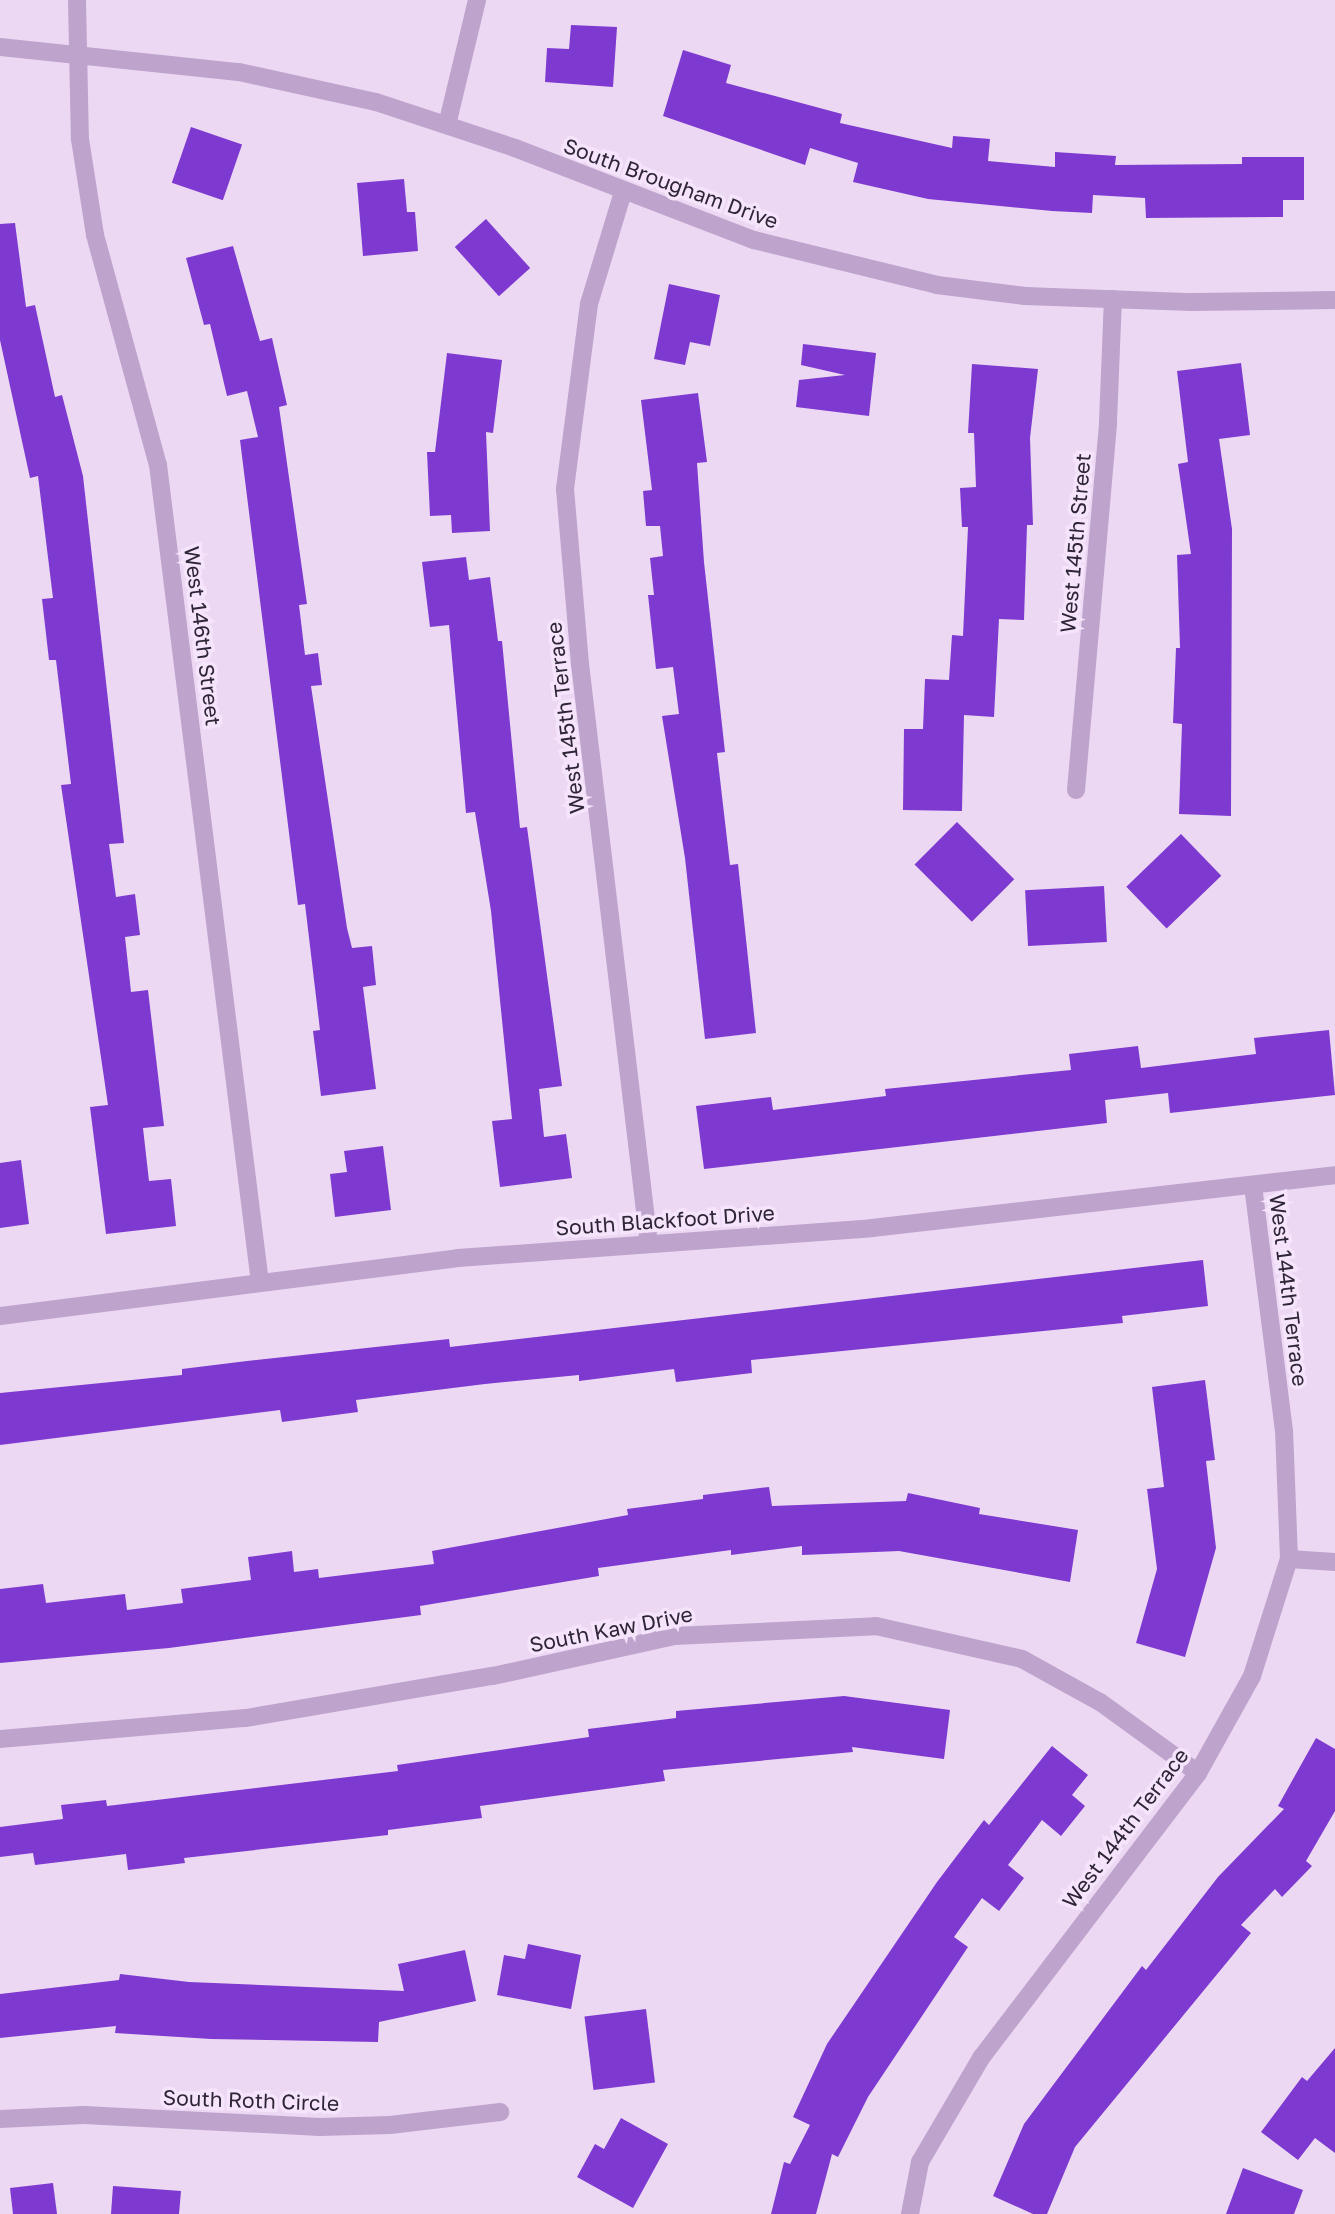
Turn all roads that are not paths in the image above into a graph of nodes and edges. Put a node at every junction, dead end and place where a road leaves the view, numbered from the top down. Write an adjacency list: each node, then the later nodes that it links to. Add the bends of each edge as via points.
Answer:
1 (77, 0): 4 (street, West 146th Street)
2 (477, 0): 5 (street)
3 (0, 47): 4 (street, South Brougham Drive)
4 (77, 54): 5 (street, South Brougham Drive, via 239,72 376,102); 13 (street, West 146th Street, via 80,139 95,235 158,465)
5 (447, 125): 6 (street, South Brougham Drive)
6 (623, 191): 7 (street, South Brougham Drive, via 754,240 851,268 1025,296); 12 (street, West 145th Terrace, via 587,316 565,489 580,664)
7 (1113, 299): 8 (street, South Brougham Drive); 9 (street, West 145th Street, via 1108,422)
8 (1335, 300)
9 (1076, 790)
10 (1335, 1175): 11 (street, South Blackfoot Drive)
11 (1253, 1185): 12 (street, South Blackfoot Drive, via 872,1228); 15 (street, West 144th Terrace, via 1284,1431)
12 (649, 1244): 13 (street, South Blackfoot Drive, via 458,1258)
13 (260, 1283): 14 (street, South Blackfoot Drive)
14 (0, 1316)
15 (1289, 1559): 16 (street); 18 (street, West 144th Terrace, via 1252,1676)
16 (1335, 1562)
17 (0, 1739): 18 (street, South Kaw Drive, via 246,1718 493,1676 675,1636 876,1626 1022,1659 1100,1702)
18 (1198, 1773): 21 (street, West 144th Terrace, via 981,2058 920,2162)
19 (500, 2112): 20 (street, South Roth Circle, via 390,2125 320,2127 85,2115)
20 (0, 2119)
21 (910, 2214)

